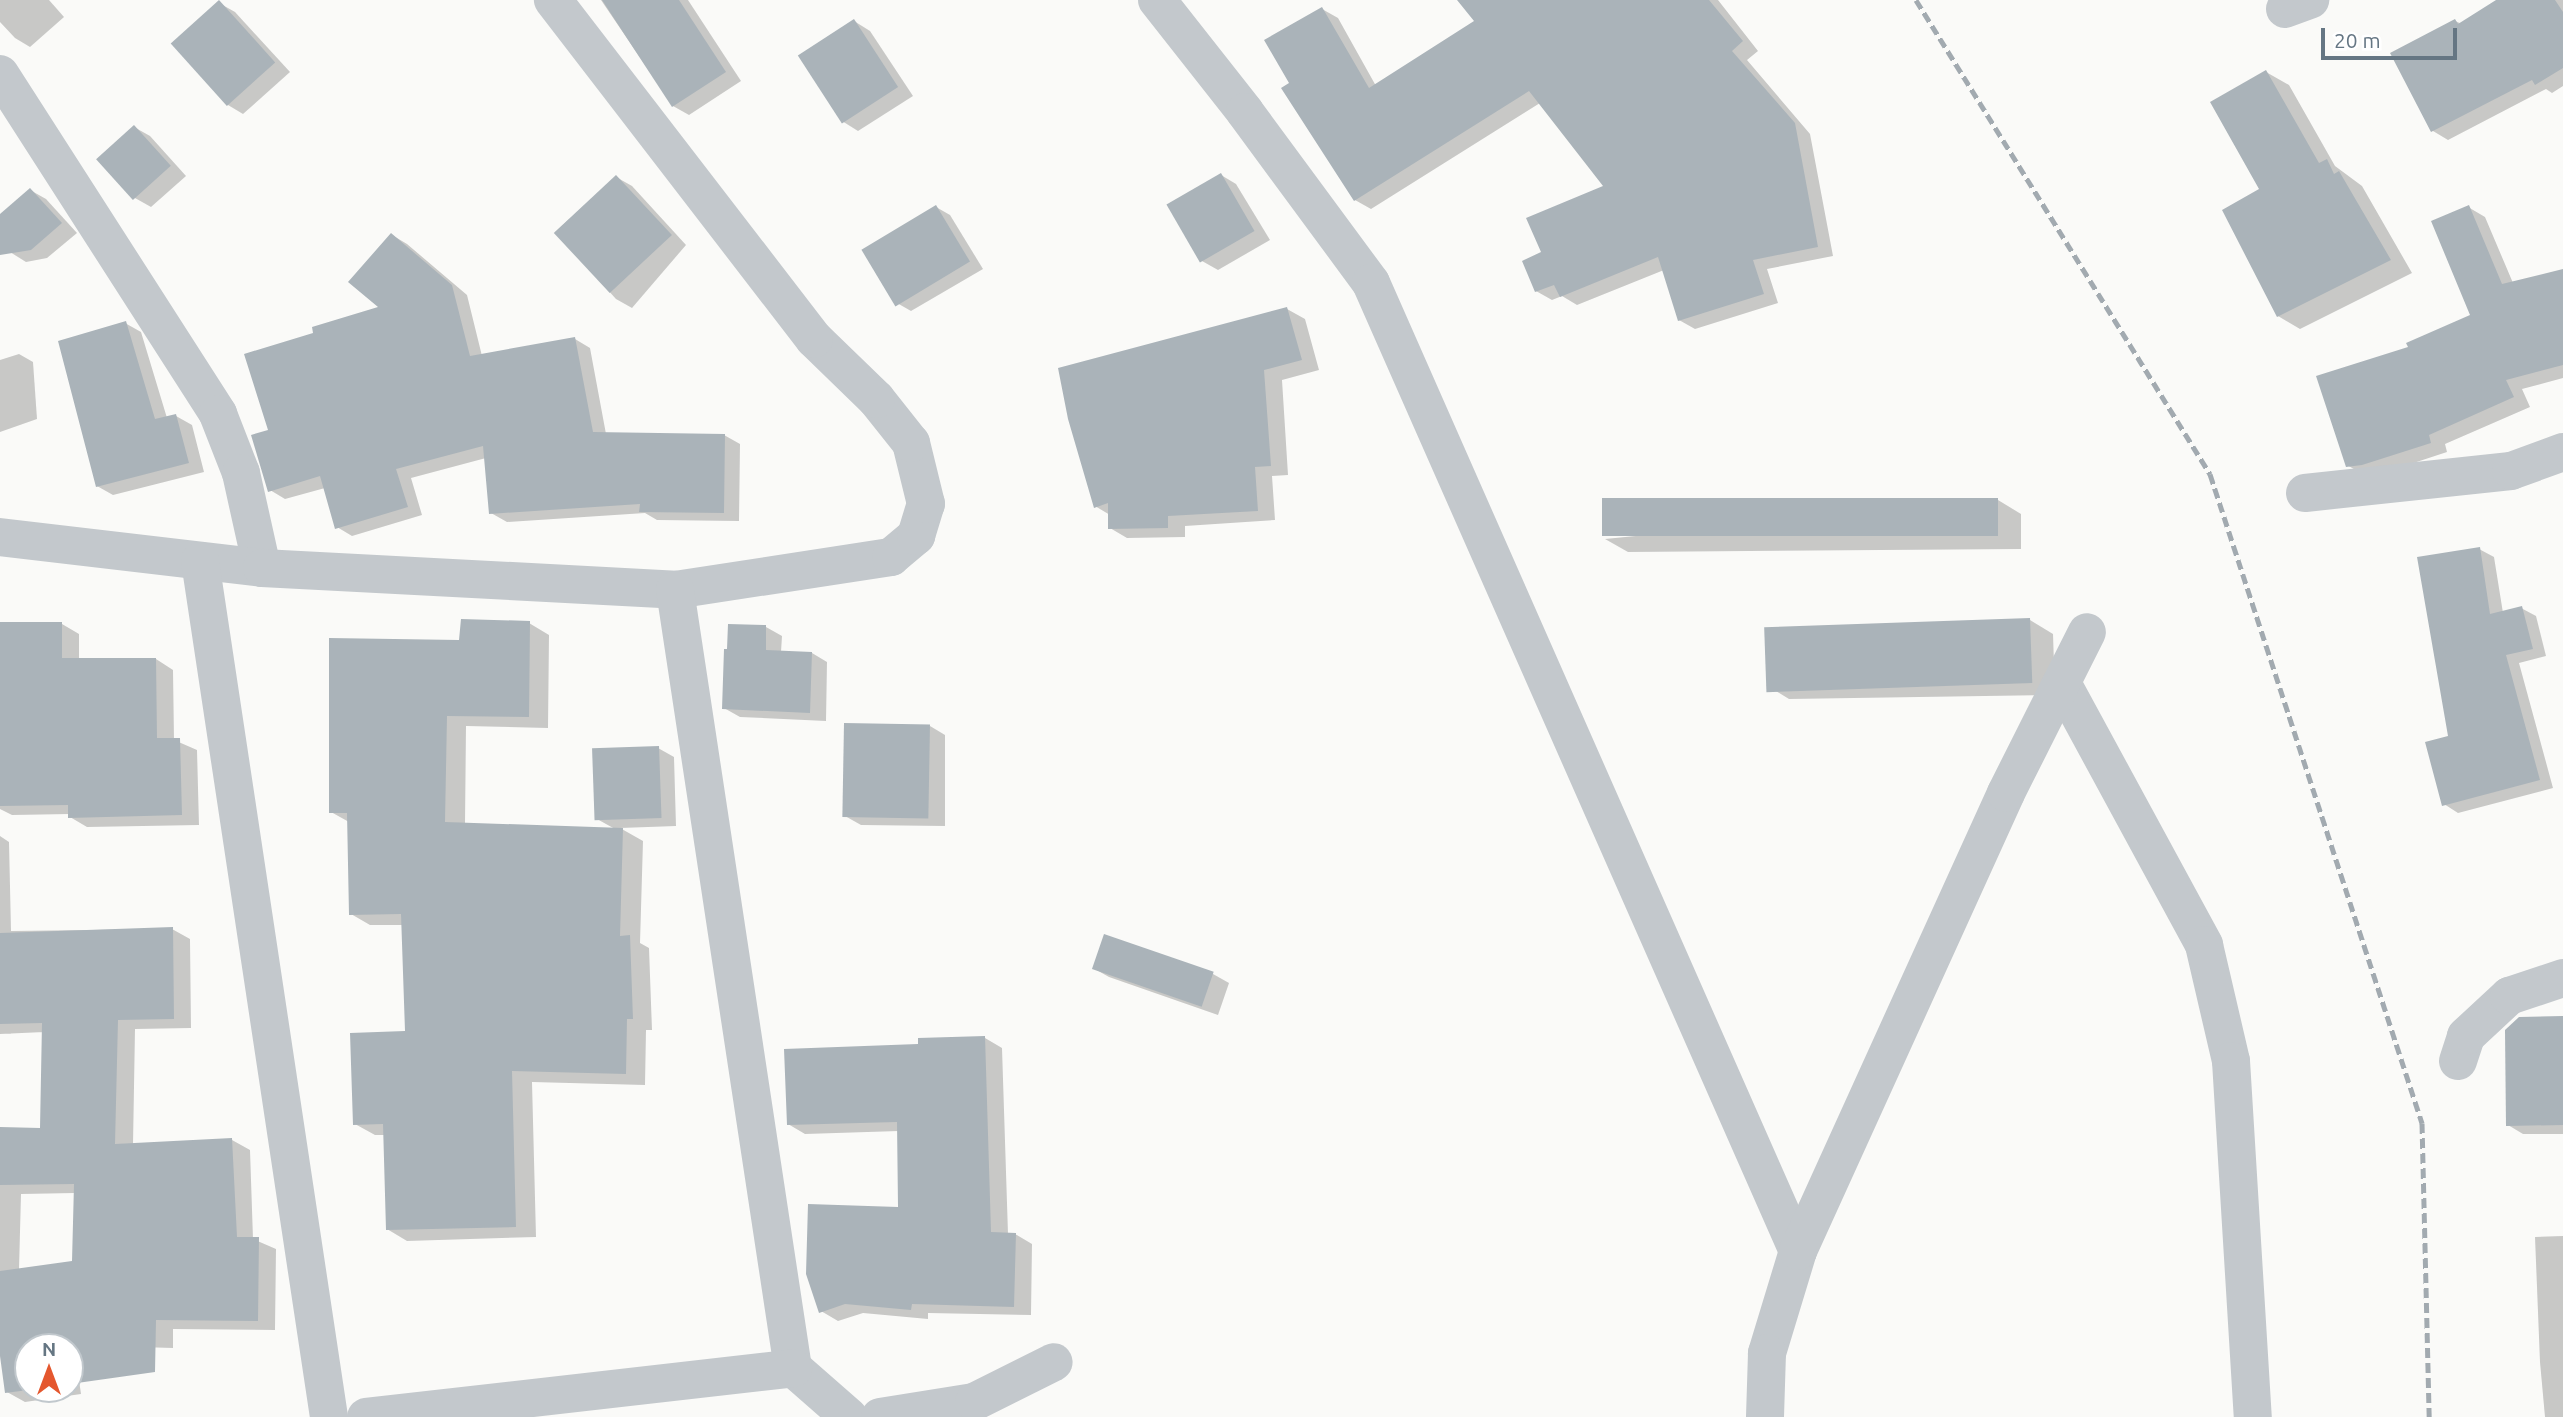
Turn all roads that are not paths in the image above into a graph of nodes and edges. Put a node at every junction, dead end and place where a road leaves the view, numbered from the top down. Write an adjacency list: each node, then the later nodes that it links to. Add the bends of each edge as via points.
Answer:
1 (553, 0): 9 (street, via 814,339 876,399 911,443 926,505 916,536 891,557)
2 (1157, 0): 14 (street, via 1371,284)
3 (0, 74): 8 (street, via 218,414 241,473)
4 (2563, 452): 5 (street, via 2511,471)
5 (2305, 493)
6 (0, 537): 7 (street)
7 (200, 561): 8 (street); 17 (street)
8 (261, 568): 9 (street)
9 (675, 590): 16 (street)
10 (2087, 632): 11 (street)
11 (2062, 682): 14 (street, via 2000,805); 22 (street, via 2204,945 2231,1061)
12 (2563, 978): 13 (street, via 2509,996 2466,1036)
13 (2458, 1060)
14 (1798, 1251): 21 (street, via 1767,1353)
15 (1054, 1362): 20 (street, via 974,1402)
16 (793, 1368): 18 (street); 19 (street)
17 (329, 1417)
18 (366, 1417)
19 (849, 1417)
20 (880, 1417)
21 (1765, 1417)
22 (2253, 1417)

